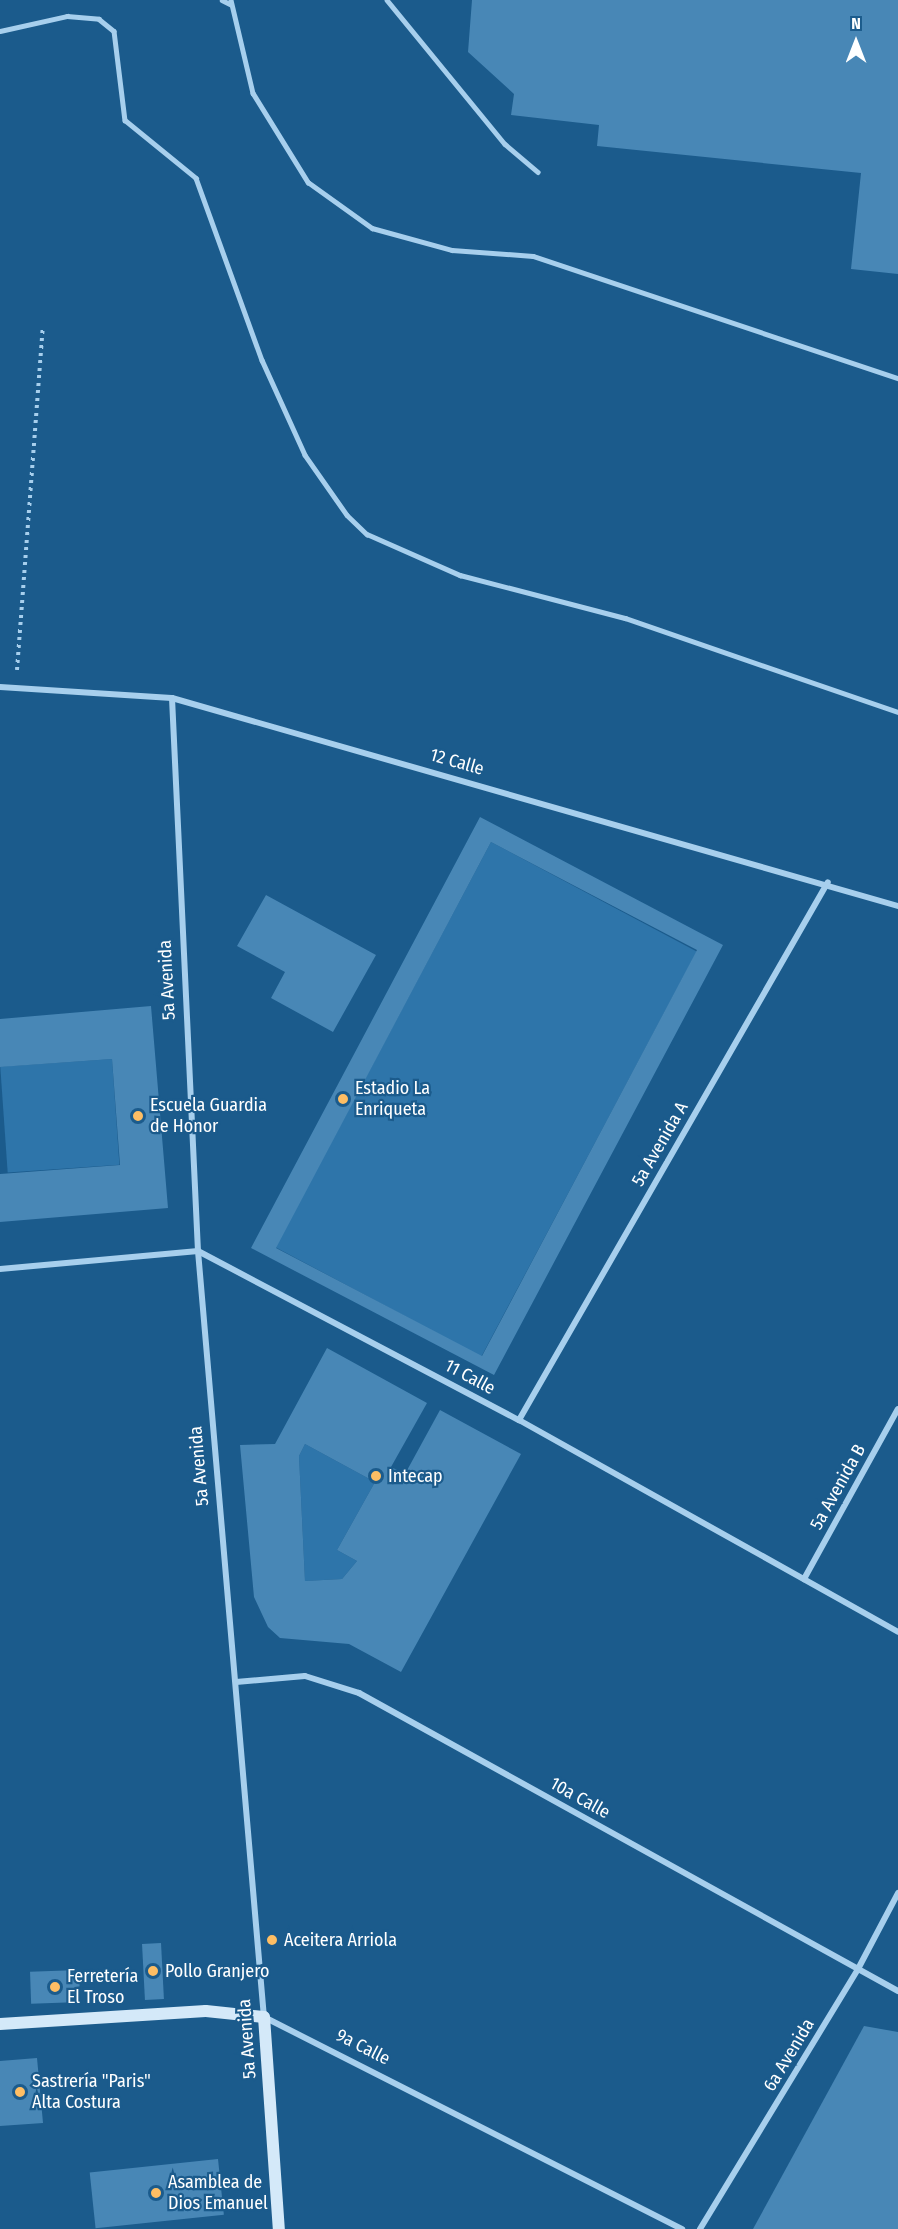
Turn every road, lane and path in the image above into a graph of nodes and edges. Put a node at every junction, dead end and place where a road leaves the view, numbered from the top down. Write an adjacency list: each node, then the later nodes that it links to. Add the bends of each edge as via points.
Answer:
1 (222, 0): 3 (lane)
2 (387, 0): 5 (lane, via 505,144)
3 (231, 2): 7 (lane, via 253,93 308,182 372,228 452,250 533,256)
4 (0, 31): 11 (lane, via 67,16 99,20 114,31 125,120 196,178 262,360 305,455 347,515 367,534 460,575 625,618)
5 (538, 172)
6 (43, 327): 8 (path)
7 (898, 378)
8 (15, 686): 9 (street, 12 Calle); 10 (street, 12 Calle)
9 (0, 687)
10 (172, 698): 12 (street, 12 Calle); 14 (street, 5a Avenida)
11 (898, 712)
12 (828, 882): 13 (street, 12 Calle); 17 (street, 5a Avenida A)
13 (898, 906)
14 (198, 1251): 15 (street); 17 (street, 11 Calle); 20 (street, 5a Avenida)
15 (0, 1269)
16 (898, 1409): 18 (street, 5a Avenida B)
17 (519, 1420): 18 (street, 11 Calle)
18 (804, 1579): 19 (street, 11 Calle)
19 (898, 1632)
20 (236, 1682): 22 (street, 10a Calle, via 305,1676 359,1693); 24 (street, 5a Avenida)
21 (898, 1893): 22 (street, 6a Avenida)
22 (858, 1969): 23 (street, 10a Calle); 28 (street, 6a Avenida)
23 (898, 1991)
24 (264, 2017): 25 (main road, 9a Calle, via 206,2011); 26 (main road, 5a Avenida); 27 (street, 9a Calle)
25 (0, 2024)
26 (279, 2229)
27 (682, 2229)
28 (700, 2229)

